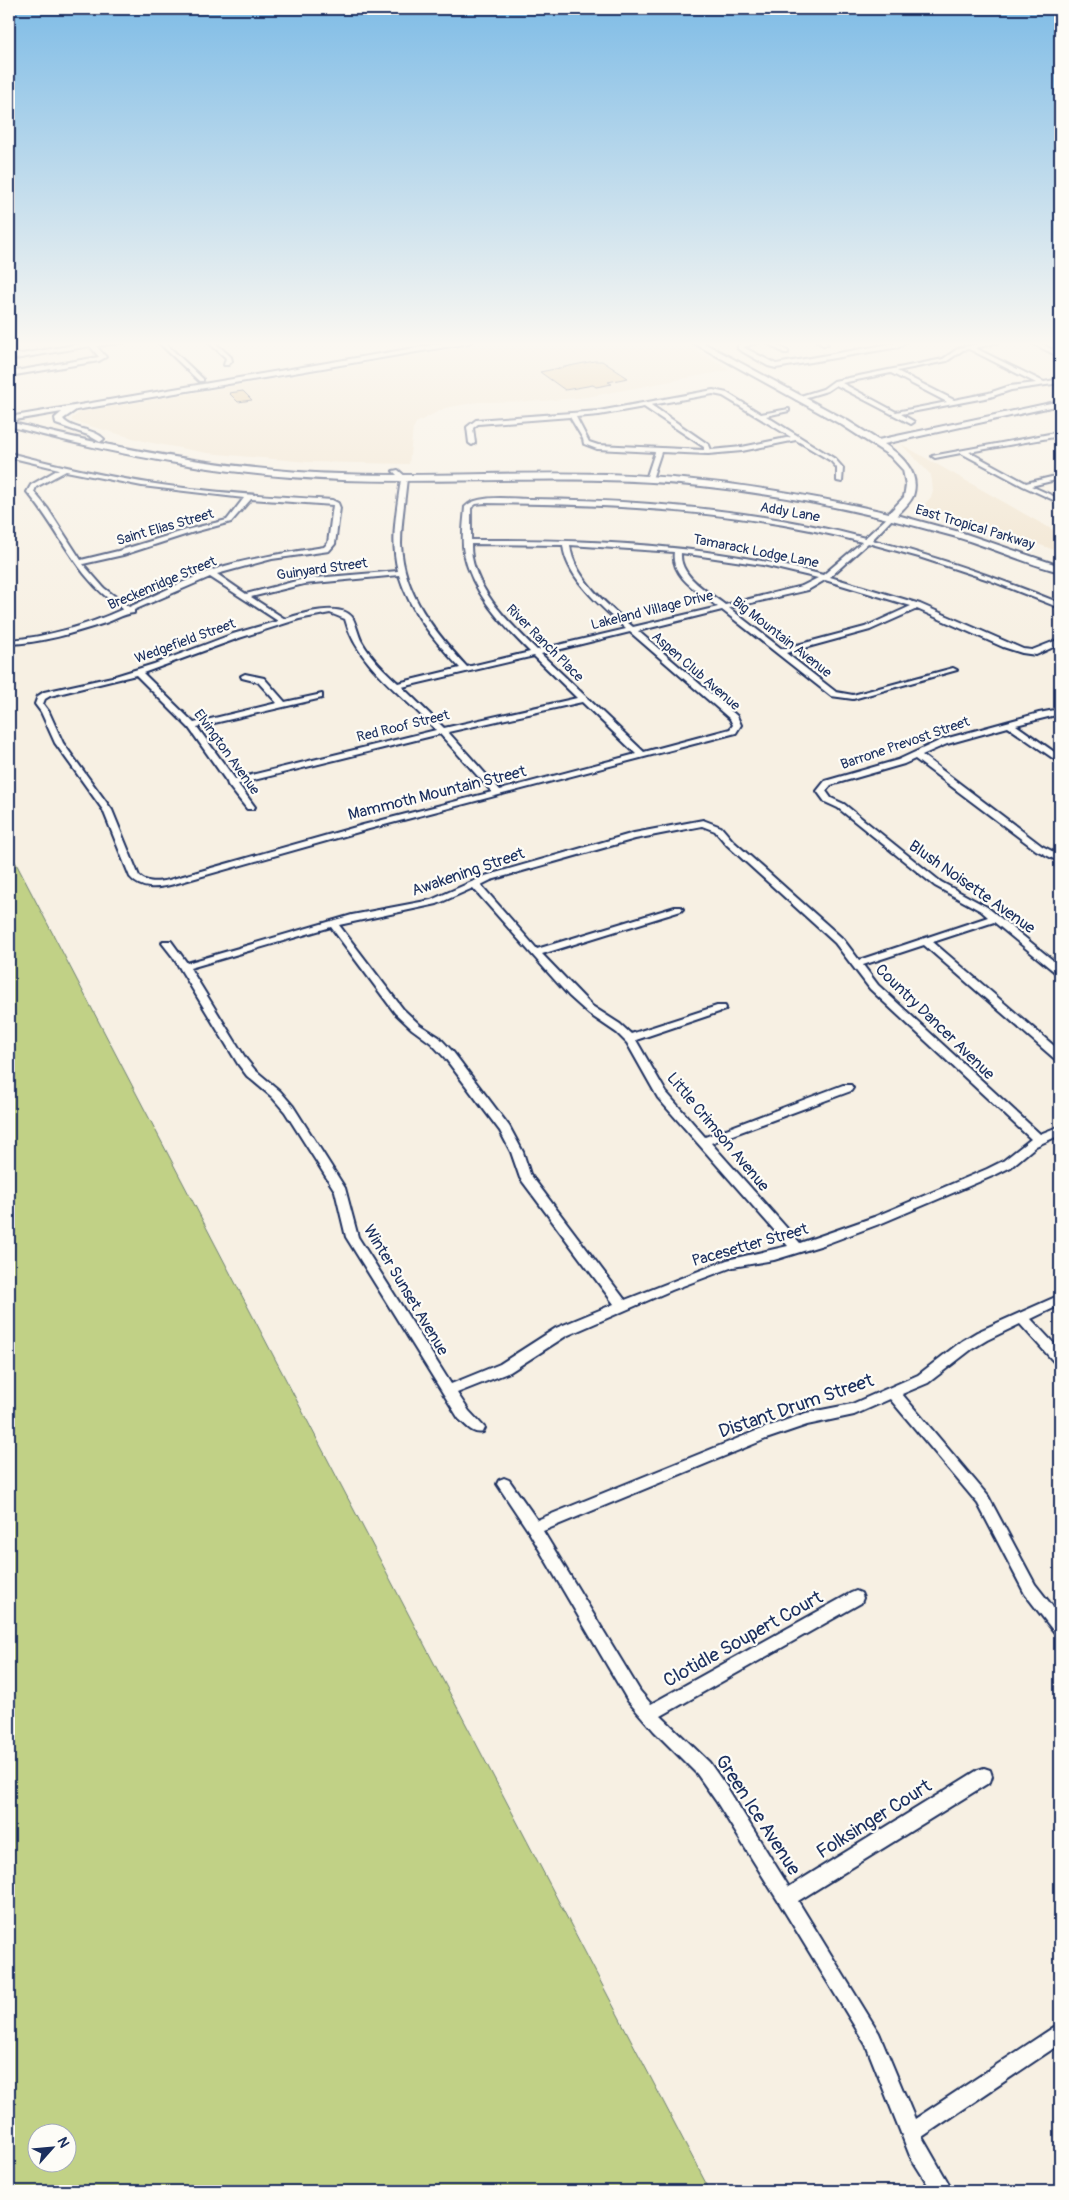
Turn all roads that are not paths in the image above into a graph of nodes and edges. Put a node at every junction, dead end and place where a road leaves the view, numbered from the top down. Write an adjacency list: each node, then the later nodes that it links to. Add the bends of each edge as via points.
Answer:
1 (82, 444): 15 (main road)
2 (124, 444): 13 (main road)
3 (588, 444): 9 (street, via 597,447)
4 (705, 444): 11 (street)
5 (768, 444): 11 (street)
6 (805, 444): 21 (street, via 838,464)
7 (878, 444): 26 (main road, East Tropical Parkway, via 898,459 910,478 910,491)
8 (1004, 444): 10 (street)
9 (659, 449): 11 (street); 18 (street)
10 (962, 451): 14 (street); 22 (street)
11 (708, 452)
12 (9, 454): 16 (street)
13 (177, 454): 15 (main road); 17 (main road, via 286,467)
14 (934, 456)
15 (168, 461): 20 (main road, via 278,473)
16 (65, 469): 23 (street, via 162,488); 33 (street, via 33,486 30,492 48,514)
17 (396, 470): 18 (main road, via 542,467); 20 (street)
18 (650, 475): 20 (main road); 26 (main road, via 777,485); 27 (main road)
19 (1060, 477): 22 (street)
20 (404, 478): 35 (street, via 398,550)
21 (840, 481)
22 (1025, 485): 24 (street)
23 (249, 497): 33 (street, Saint Elias Street, via 229,521); 36 (street, Breckenridge Street, via 336,504 331,544 326,549 258,560)
24 (1060, 501)
25 (474, 502): 29 (street, Addy Lane, via 578,501 680,508 786,523); 30 (street, River Ranch Place, via 468,507)
26 (890, 506): 27 (main road, East Tropical Parkway); 28 (main road, East Tropical Parkway)
27 (892, 516): 29 (street, Lakeland Village Drive); 34 (main road, East Tropical Parkway, via 1000,547)
28 (974, 529)
29 (867, 540): 37 (street, Lakeland Village Drive); 40 (street, Addy Lane, via 972,571)
30 (467, 542): 31 (street, Tamarack Lodge Lane); 48 (street, River Ranch Place, via 470,565 486,598)
31 (566, 542): 32 (street, Tamarack Lodge Lane); 44 (street, Aspen Club Avenue, via 571,563 583,583)
32 (678, 550): 37 (street, Tamarack Lodge Lane); 41 (street, Big Mountain Avenue, via 677,563 684,575)
33 (78, 563): 42 (street, via 103,592)
34 (1060, 569)
35 (402, 573): 38 (street, Guinyard Street, via 319,579); 49 (street, via 419,612)
36 (211, 574): 38 (street); 42 (street, Breckenridge Street)
37 (824, 577): 39 (street, Tamarack Lodge Lane); 41 (street, Lakeland Village Drive, via 805,588)
38 (246, 596): 43 (street)
39 (917, 606): 45 (street, Tamarack Lodge Lane, via 1027,652 1039,651); 47 (street, via 868,629)
40 (1060, 606)
41 (722, 607): 44 (street, Lakeland Village Drive); 47 (street, Big Mountain Avenue)
42 (131, 610): 46 (street, Breckenridge Street, via 71,631 22,643)
43 (283, 621): 51 (street, Wedgefield Street); 53 (street, Wedgefield Street, via 322,612 339,613 349,618 350,628 362,648)
44 (630, 630): 48 (street, Lakeland Village Drive); 60 (street, Aspen Club Avenue, via 734,718)
45 (1060, 641)
46 (9, 642)
47 (780, 652): 50 (street, Big Mountain Avenue, via 841,697 853,697)
48 (535, 653): 49 (street, Lakeland Village Drive); 55 (street, River Ranch Place)
49 (466, 670): 53 (street, Lakeland Village Drive)
50 (953, 670)
51 (138, 672): 59 (street, Elvington Avenue); 71 (street, Wedgefield Street, via 47,694 39,704 59,743 107,810 135,877)
52 (245, 676): 56 (street, via 261,680)
53 (397, 686): 61 (street)
54 (319, 696): 56 (street)
55 (582, 699): 61 (street, Red Roof Street); 62 (street, River Ranch Place)
56 (283, 705): 59 (street)
57 (1060, 712): 58 (street, Barrone Prevost Street)
58 (1009, 724): 63 (street, Barrone Prevost Street, via 944,742); 64 (street)
59 (192, 726): 65 (street, Elvington Avenue)
60 (736, 727): 62 (street, Mammoth Mountain Street, via 730,732)
61 (441, 731): 65 (street, Red Roof Street); 67 (street)
62 (642, 755): 67 (street, Mammoth Mountain Street)
63 (916, 755): 66 (street, Barrone Prevost Street, via 828,783); 70 (street, via 1040,848)
64 (1060, 760)
65 (232, 783): 68 (street, Elvington Avenue)
66 (821, 791): 74 (street, Blush Noisette Avenue, via 828,800 841,806 938,884)
67 (498, 793): 71 (street, Mammoth Mountain Street, via 171,882)
68 (250, 807)
69 (703, 823): 72 (street, Awakening Street, via 634,836); 79 (street, Country Dancer Avenue, via 718,829 839,941)
70 (1060, 859)
71 (144, 884)
72 (474, 884): 75 (street, Awakening Street, via 434,902); 78 (street, Little Crimson Avenue)
73 (678, 909): 78 (street)
74 (995, 918): 76 (street); 81 (street, Blush Noisette Avenue)
75 (333, 923): 80 (street, Awakening Street); 91 (street, via 399,1010 443,1048 505,1129 517,1152 524,1176)
76 (925, 940): 79 (street); 84 (street)
77 (167, 943): 80 (street, Winter Sunset Avenue)
78 (535, 953): 83 (street, Little Crimson Avenue, via 588,1008)
79 (856, 964): 87 (street, Country Dancer Avenue, via 874,987)
80 (184, 967): 94 (street, Winter Sunset Avenue, via 242,1062 290,1109 342,1191 352,1237)
81 (1060, 971)
82 (721, 1008): 83 (street)
83 (629, 1039): 88 (street, Little Crimson Avenue, via 640,1053 662,1096)
84 (1060, 1057)
85 (847, 1088): 88 (street)
86 (1060, 1130): 87 (street, Pacesetter Street)
87 (1039, 1140): 89 (street, Pacesetter Street, via 991,1172 878,1220)
88 (703, 1142): 89 (street, Little Crimson Avenue)
89 (797, 1248): 91 (street, Pacesetter Street, via 715,1269)
90 (1060, 1300): 92 (street, Distant Drum Street)
91 (622, 1306): 94 (street, Pacesetter Street, via 561,1332 505,1368)
92 (1022, 1317): 93 (street); 95 (street, Distant Drum Street, via 967,1344 923,1379)
93 (1060, 1359)
94 (448, 1391): 96 (street, Winter Sunset Avenue, via 464,1415)
95 (892, 1392): 98 (street, Distant Drum Street, via 854,1409 806,1419 761,1435); 100 (street, via 983,1500 1030,1589)
96 (478, 1428)
97 (504, 1484): 98 (street, Green Ice Avenue)
98 (534, 1528): 101 (street, Green Ice Avenue, via 634,1696)
99 (856, 1598): 101 (street, Clotidle Soupert Court)
100 (1060, 1628)
101 (649, 1714): 103 (street, Green Ice Avenue, via 703,1768)
102 (984, 1776): 103 (street, Folksinger Court)
103 (786, 1898): 105 (street, Green Ice Avenue, via 873,2039)
104 (1060, 2033): 105 (street)
105 (911, 2133): 106 (street, Green Ice Avenue)
106 (942, 2191)

